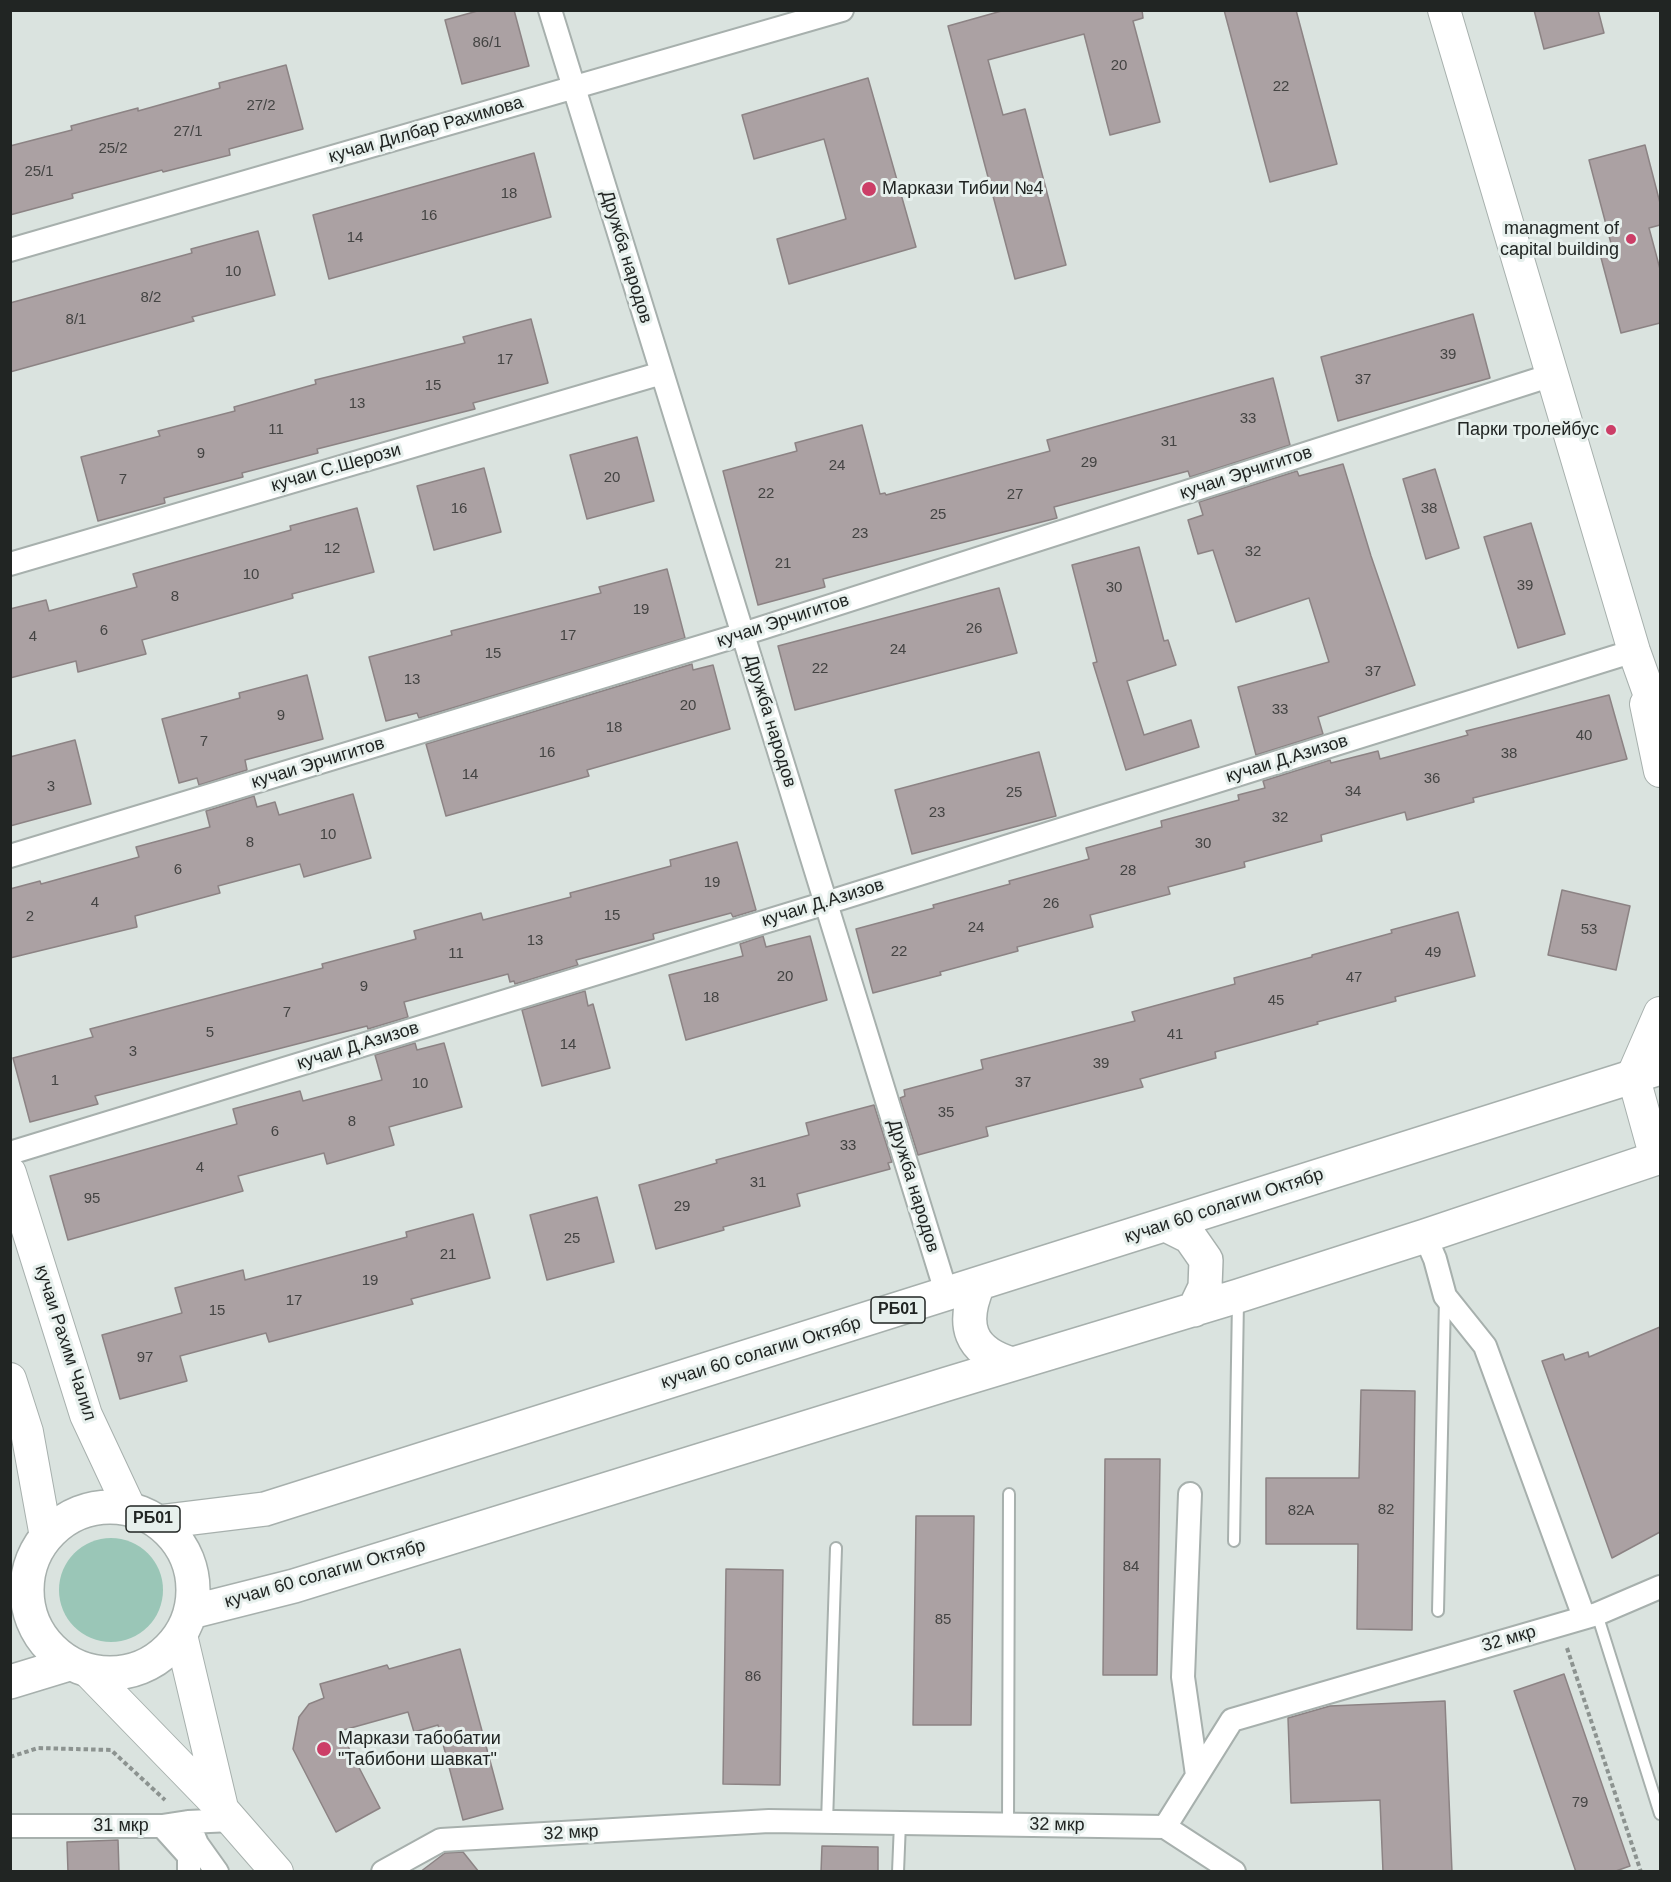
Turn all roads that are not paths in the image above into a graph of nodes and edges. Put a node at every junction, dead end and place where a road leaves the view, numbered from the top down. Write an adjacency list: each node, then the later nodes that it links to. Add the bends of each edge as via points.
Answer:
1 (550, 10): 4 (street, Дружба народов)
2 (842, 10): 4 (street, кучаи Дилбар Рахимова)
3 (1444, 10): 7 (main road)
4 (574, 88): 5 (street, кучаи Дилбар Рахимова); 6 (street, Дружба народов)
5 (10, 250)
6 (662, 373): 8 (street, кучаи С.Шерози); 9 (street, Дружба народов)
7 (1552, 375): 9 (street, кучаи Эрчигитов); 10 (main road)
8 (10, 564)
9 (743, 634): 13 (street, кучаи Эрчигитов); 14 (street, Дружба народов)
10 (1634, 651): 11 (main road); 12 (main road); 14 (street, кучаи Д.Азизов)
11 (1660, 724)
12 (1660, 771)
13 (10, 856)
14 (826, 903): 17 (street, кучаи Д.Азизов); 23 (street, Дружба народов)
15 (1660, 1013): 16 (main road)
16 (1647, 1071): 18 (main road); 20 (highway, кучаи 60 солагии Октябр / РБ01)
17 (10, 1153)
18 (1658, 1158): 21 (highway, кучаи 60 солагии Октябр)
19 (10, 1173): 31 (main road, кучаи Рахим Чалил, via 86,1415)
20 (1166, 1225): 22 (highway, кучаи 60 солагии Октябр / РБ01); 26 (highway, via 1190,1237 1206,1260 1205,1287)
21 (1425, 1236): 24 (highway, кучаи 60 солагии Октябр); 25 (street)
22 (978, 1285): 23 (highway, кучаи 60 солагии Октябр / РБ01); 27 (highway, via 970,1303 971,1333 992,1356)
23 (947, 1295): 31 (highway, кучаи 60 солагии Октябр / РБ01, via 266,1509)
24 (1238, 1296): 26 (highway, кучаи 60 солагии Октябр); 32 (lane)
25 (1445, 1296): 36 (lane); 37 (street, via 1485,1346)
26 (1194, 1310): 27 (highway, кучаи 60 солагии Октябр)
27 (1012, 1364): 38 (highway, кучаи 60 солагии Октябр, via 294,1586)
28 (10, 1379): 34 (main road, via 27,1432)
29 (1009, 1494): 47 (lane)
30 (1190, 1494): 41 (street, via 1184,1677)
31 (144, 1516): 34 (highway, РБ01, via 107,1507 84,1511 63,1521); 38 (highway, РБ01, via 177,1540 189,1562 194,1587)
32 (1234, 1541)
33 (836, 1548): 45 (lane)
34 (29, 1556): 39 (highway, via 28,1608 37,1630 51,1650)
35 (1660, 1587): 37 (street, 32 мкр)
36 (1438, 1611)
37 (1591, 1616): 41 (street, 32 мкр, via 1232,1720); 42 (lane)
38 (186, 1624): 39 (highway, via 163,1655 140,1668 115,1674); 43 (main road)
39 (79, 1668): 40 (highway); 43 (main road)
40 (10, 1682)
41 (1197, 1775): 50 (street, 32 мкр)
42 (1660, 1814)
43 (227, 1815): 44 (street, 31 мкр); 53 (main road)
44 (188, 1822): 49 (street, 31 мкр); 52 (street, via 197,1844)
45 (827, 1822): 46 (street, 32 мкр); 54 (street, 32 мкр, via 769,1821 441,1840)
46 (900, 1823): 47 (street, 32 мкр); 55 (lane)
47 (1008, 1824): 50 (street, 32 мкр)
48 (10, 1826): 49 (street, 31 мкр)
49 (162, 1826): 51 (street, via 189,1856)
50 (1165, 1827): 56 (street)
51 (189, 1872)
52 (217, 1872)
53 (277, 1872)
54 (383, 1872)
55 (898, 1872)
56 (1234, 1872)

